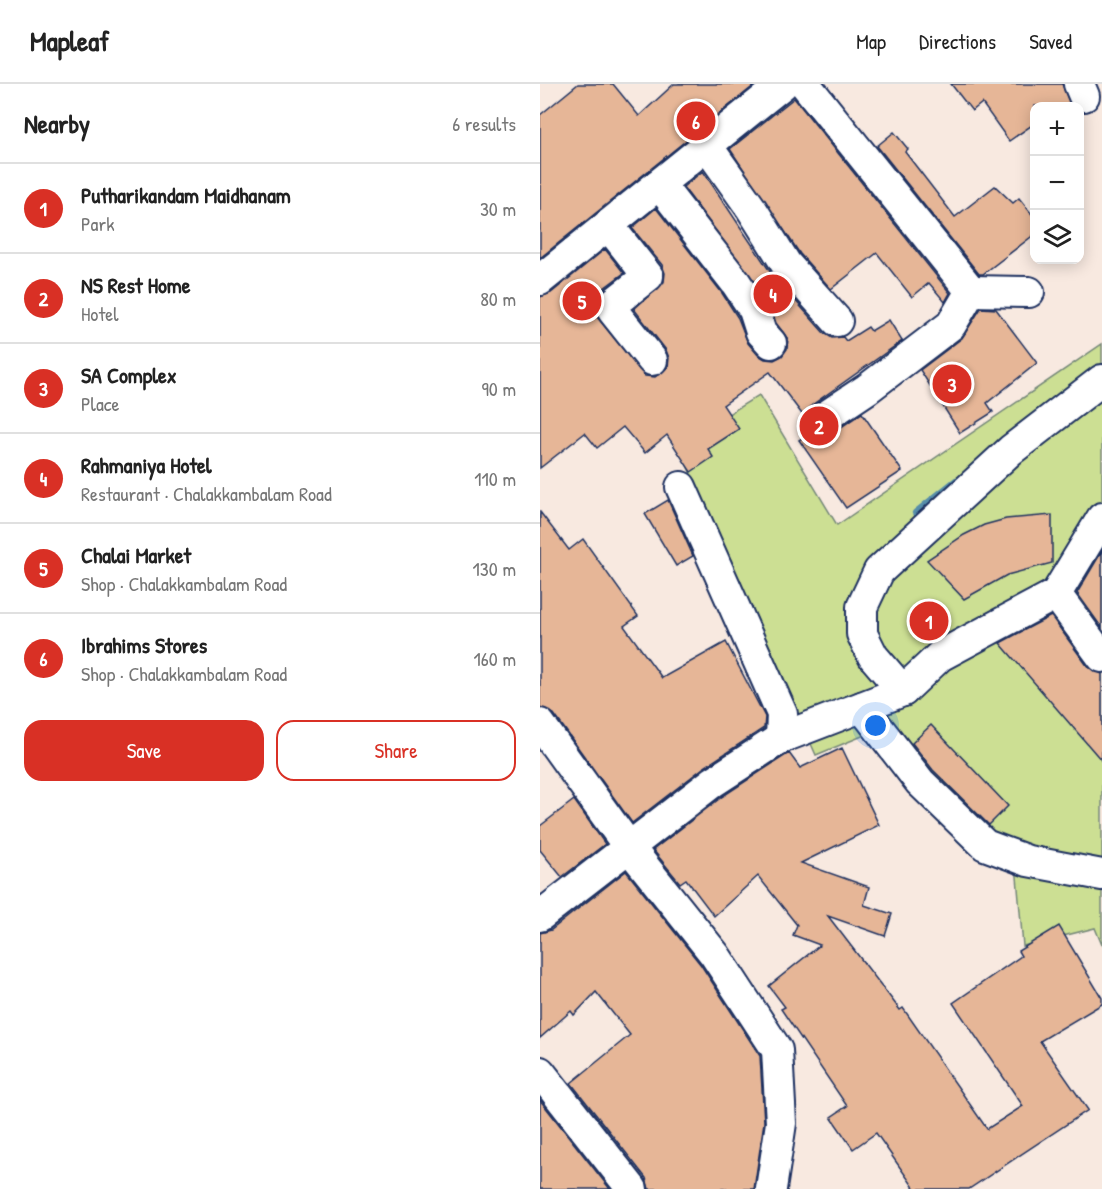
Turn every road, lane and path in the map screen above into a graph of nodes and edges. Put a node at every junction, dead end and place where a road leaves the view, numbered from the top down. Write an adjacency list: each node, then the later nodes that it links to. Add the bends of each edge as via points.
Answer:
1 (783, 84): 3 (street)
2 (805, 84): 7 (street)
3 (707, 146): 4 (street); 9 (street, via 786,264)
4 (659, 184): 5 (street); 10 (street, via 736,283 754,310 761,332)
5 (608, 225): 6 (street); 11 (street, via 648,276 611,305)
6 (540, 280)
7 (971, 291): 8 (street); 13 (street, via 951,325)
8 (1029, 292)
9 (837, 321)
10 (771, 343)
11 (652, 360)
12 (1102, 380): 18 (street, via 1011,450 879,571 862,607 862,634 873,656)
13 (822, 419)
14 (681, 487): 21 (street, via 782,714)
15 (1102, 518): 16 (street)
16 (1056, 594): 17 (street); 18 (street, via 940,656)
17 (1102, 657)
18 (903, 691): 19 (street)
19 (862, 707): 21 (street); 23 (street, via 920,782 985,845 1028,861)
20 (540, 724): 22 (street)
21 (781, 738): 22 (street, via 713,782)
22 (628, 846): 24 (street); 27 (street, via 716,955 777,1050 781,1123)
23 (1102, 875)
24 (540, 916)
25 (540, 1072): 26 (street)
26 (632, 1189)
27 (771, 1189)

